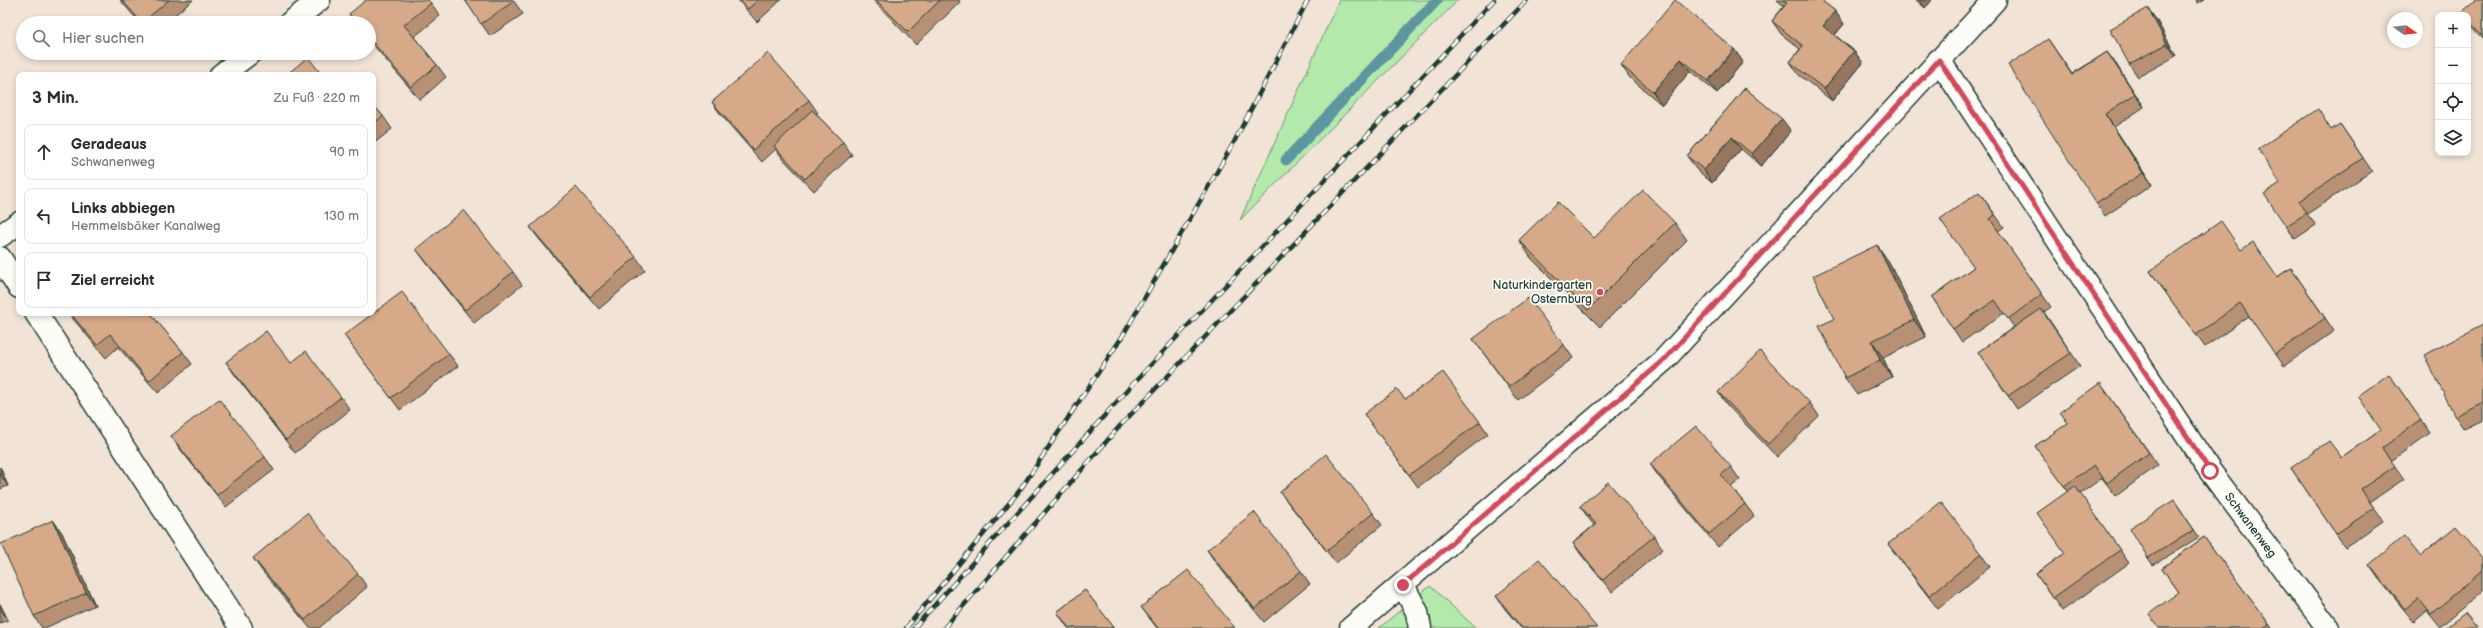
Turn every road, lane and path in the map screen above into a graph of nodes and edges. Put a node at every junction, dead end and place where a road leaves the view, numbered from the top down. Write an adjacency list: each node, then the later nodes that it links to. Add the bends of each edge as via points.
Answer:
1 (320, 0): 3 (street)
2 (1995, 0): 5 (street)
3 (299, 16)
4 (241, 60): 6 (street)
5 (1939, 60): 12 (street, via 1663,361); 16 (street, Schwanenweg, via 2210,471)
6 (225, 72)
7 (16, 225): 8 (street)
8 (0, 236)
9 (0, 258): 10 (street)
10 (16, 282)
11 (38, 316): 13 (street)
12 (1403, 585): 14 (street); 15 (street, via 1417,612)
13 (241, 628)
14 (1351, 628)
15 (1420, 628)
16 (2328, 628)

